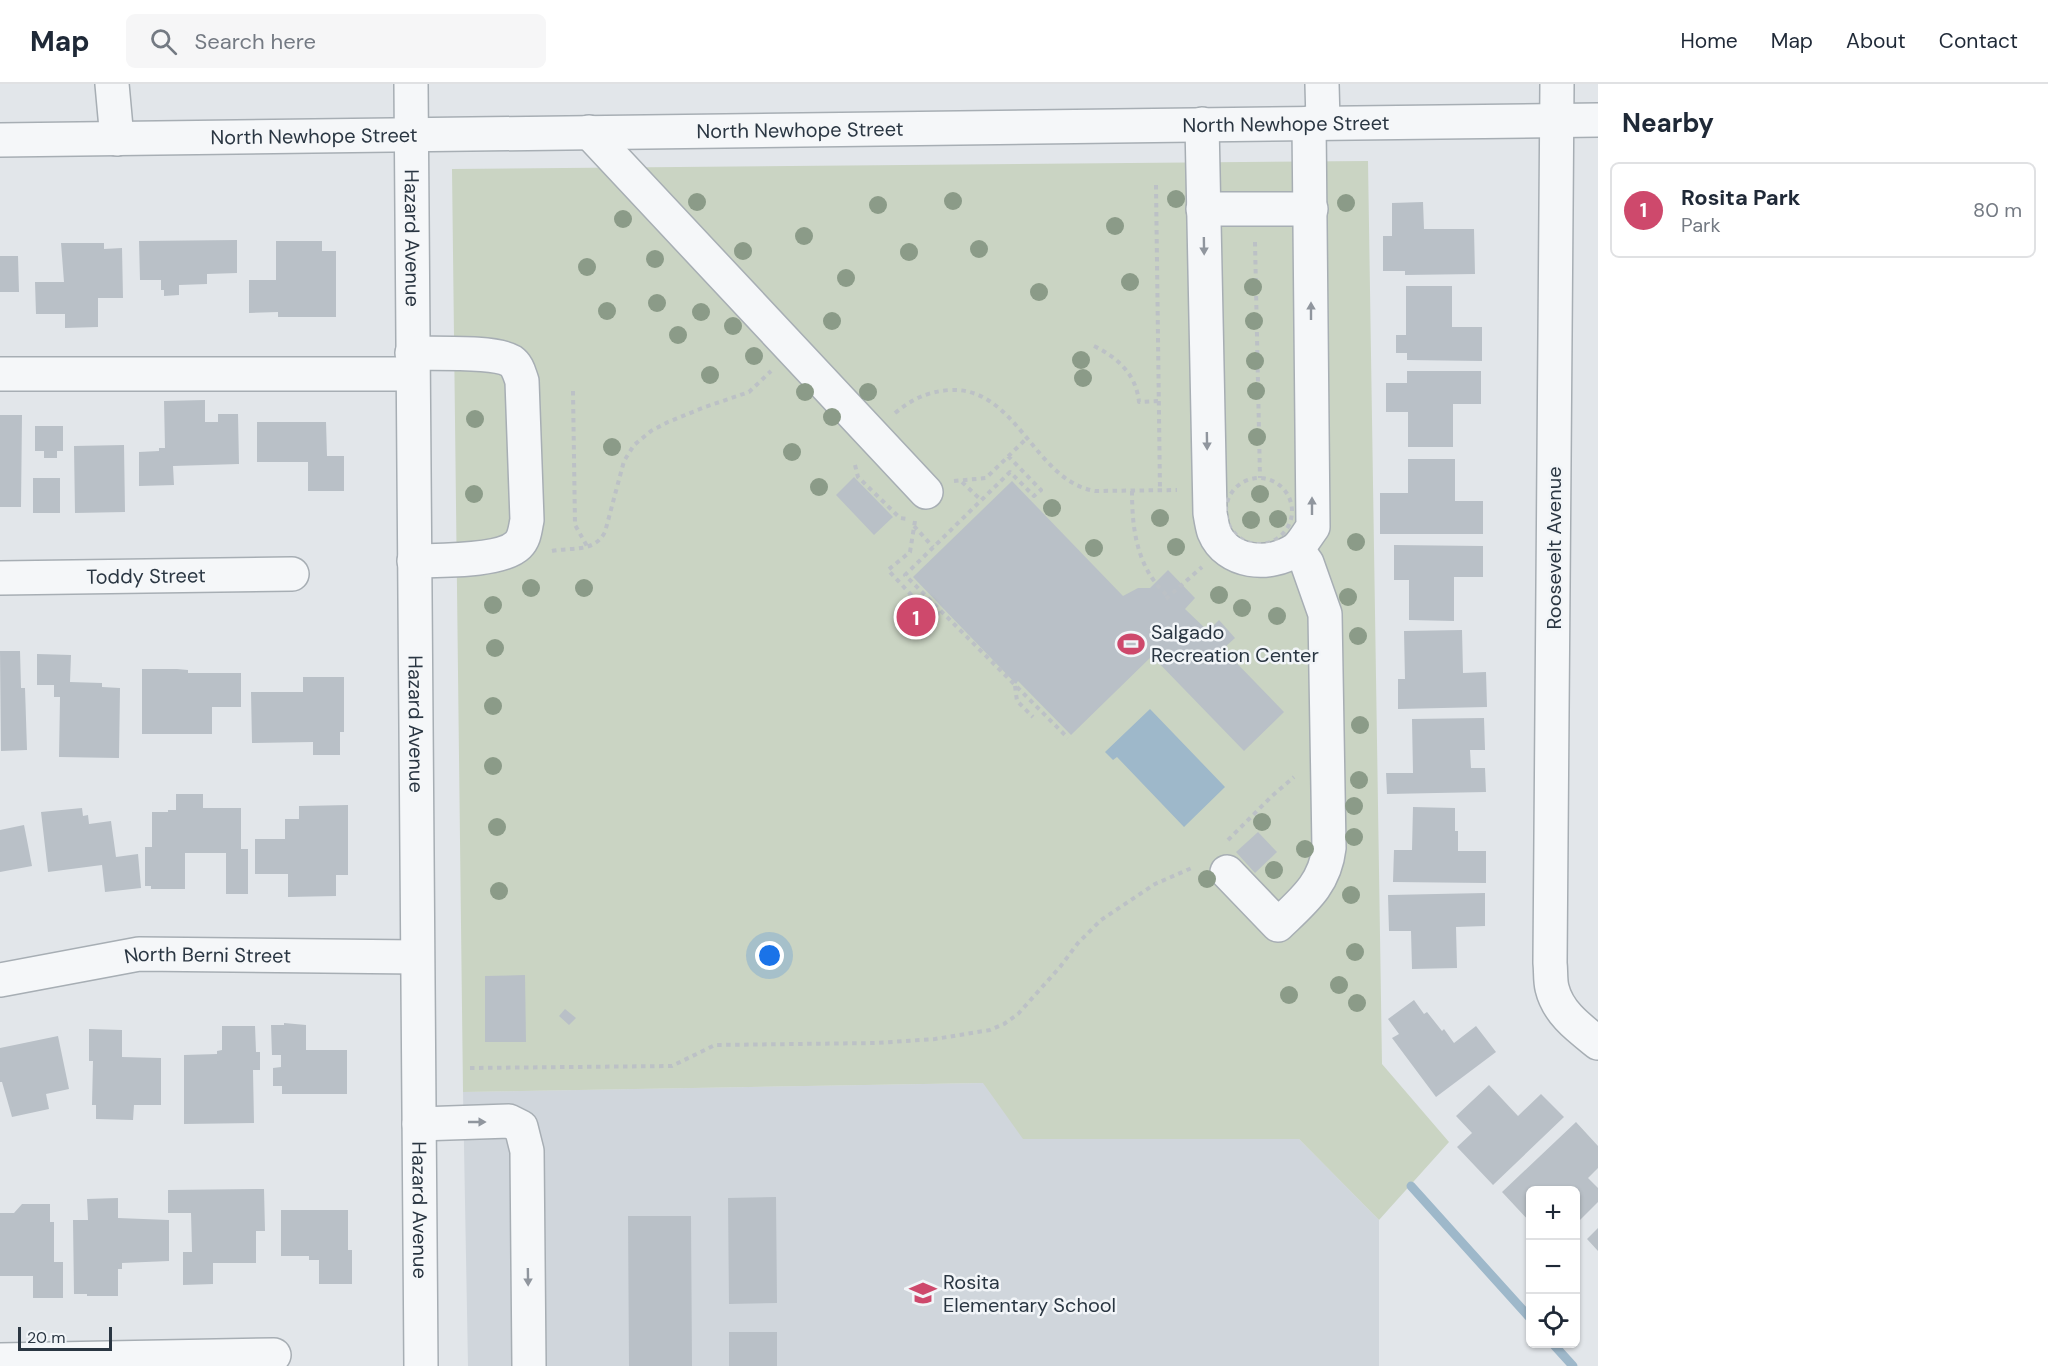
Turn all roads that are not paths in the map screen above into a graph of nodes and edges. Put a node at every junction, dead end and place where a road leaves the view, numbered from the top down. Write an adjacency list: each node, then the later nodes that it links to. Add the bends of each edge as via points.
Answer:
1 (112, 84): 11 (street)
2 (411, 84): 10 (street, Hazard Avenue)
3 (1322, 84): 7 (street)
4 (1557, 84): 5 (street, Roosevelt Avenue)
5 (1557, 120): 6 (street, North Newhope Street); 7 (street, North Newhope Street); 25 (street, Roosevelt Avenue, via 1550,963 1552,988 1561,1010)
6 (1598, 120)
7 (1316, 123): 8 (street, North Newhope Street); 14 (street)
8 (1202, 124): 9 (street, North Newhope Street); 13 (street)
9 (589, 132): 10 (street, North Newhope Street); 17 (street)
10 (411, 134): 11 (street, North Newhope Street); 15 (street, Hazard Avenue)
11 (117, 139): 12 (street, North Newhope Street)
12 (0, 141)
13 (1203, 209): 14 (street); 18 (street, one-way to 18, via 1208,490 1214,533 1223,546 1242,559 1280,558)
14 (1311, 209): 18 (street, one-way to 14, via 1313,528)
15 (412, 363): 16 (street); 19 (street, Hazard Avenue); 19 (street, via 489,356 509,360 518,368 522,381 526,520 524,536 504,554)
16 (0, 374)
17 (926, 492)
18 (1297, 549): 22 (street, via 1307,562 1325,614 1327,864 1317,886 1278,926)
19 (414, 561): 23 (street, Hazard Avenue)
20 (292, 574): 21 (street, Toddy Street)
21 (0, 578)
22 (1217, 860)
23 (417, 957): 24 (street, North Berni Street, via 139,954); 26 (street, Hazard Avenue)
24 (0, 980)
25 (1598, 1043)
26 (419, 1124): 29 (street, Hazard Avenue); 30 (street, one-way to 30, via 509,1121 521,1127 526,1151)
27 (274, 1355): 28 (street)
28 (0, 1360)
29 (421, 1366)
30 (530, 1366)

